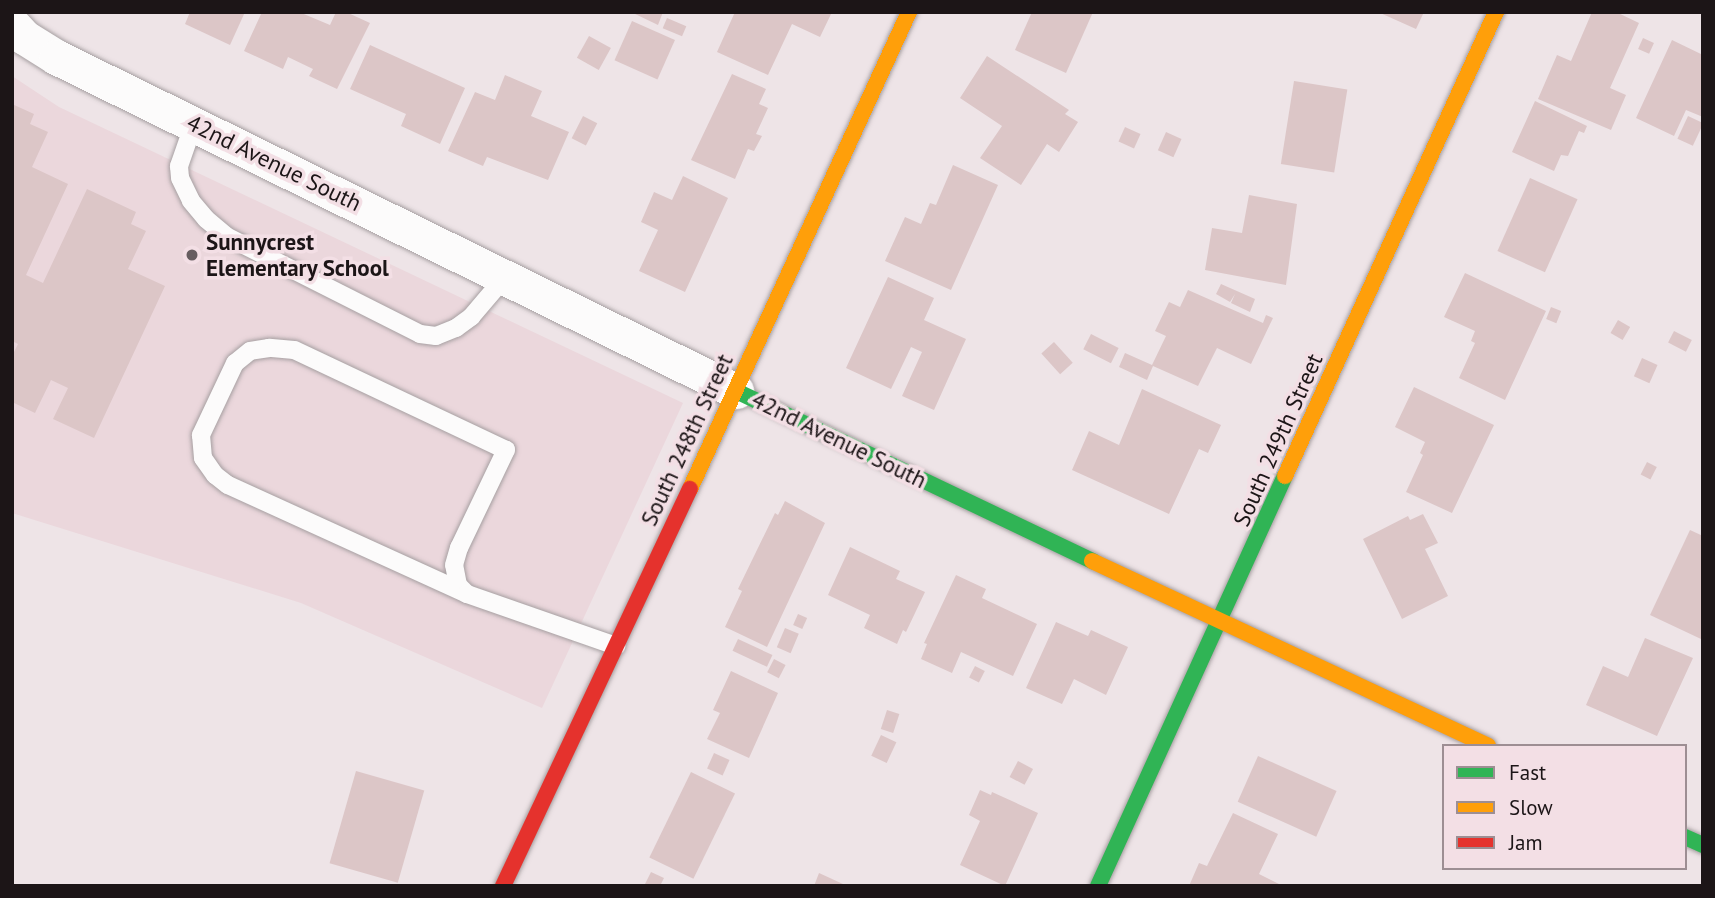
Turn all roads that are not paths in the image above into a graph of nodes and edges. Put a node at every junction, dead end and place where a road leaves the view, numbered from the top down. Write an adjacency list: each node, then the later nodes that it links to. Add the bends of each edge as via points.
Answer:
1 (909, 12): 6 (street, South 248th Street)
2 (1496, 12): 8 (street, South 249th Street)
3 (16, 34): 4 (street, 42nd Avenue South)
4 (194, 123): 5 (street, 42nd Avenue South); 5 (lane, via 179,166 180,178 206,219 226,236 420,334 436,335 456,328)
5 (505, 277): 6 (street, 42nd Avenue South)
6 (736, 391): 8 (street, 42nd Avenue South); 9 (street, South 248th Street)
7 (467, 594): 7 (lane, via 458,585 454,565 506,450 294,350 250,351 235,363 201,435 203,458 215,475); 9 (lane)
8 (1221, 622): 10 (street, 42nd Avenue South); 12 (street, South 249th Street)
9 (616, 646): 11 (street, South 248th Street)
10 (1484, 744)
11 (503, 886)
12 (1098, 886)

